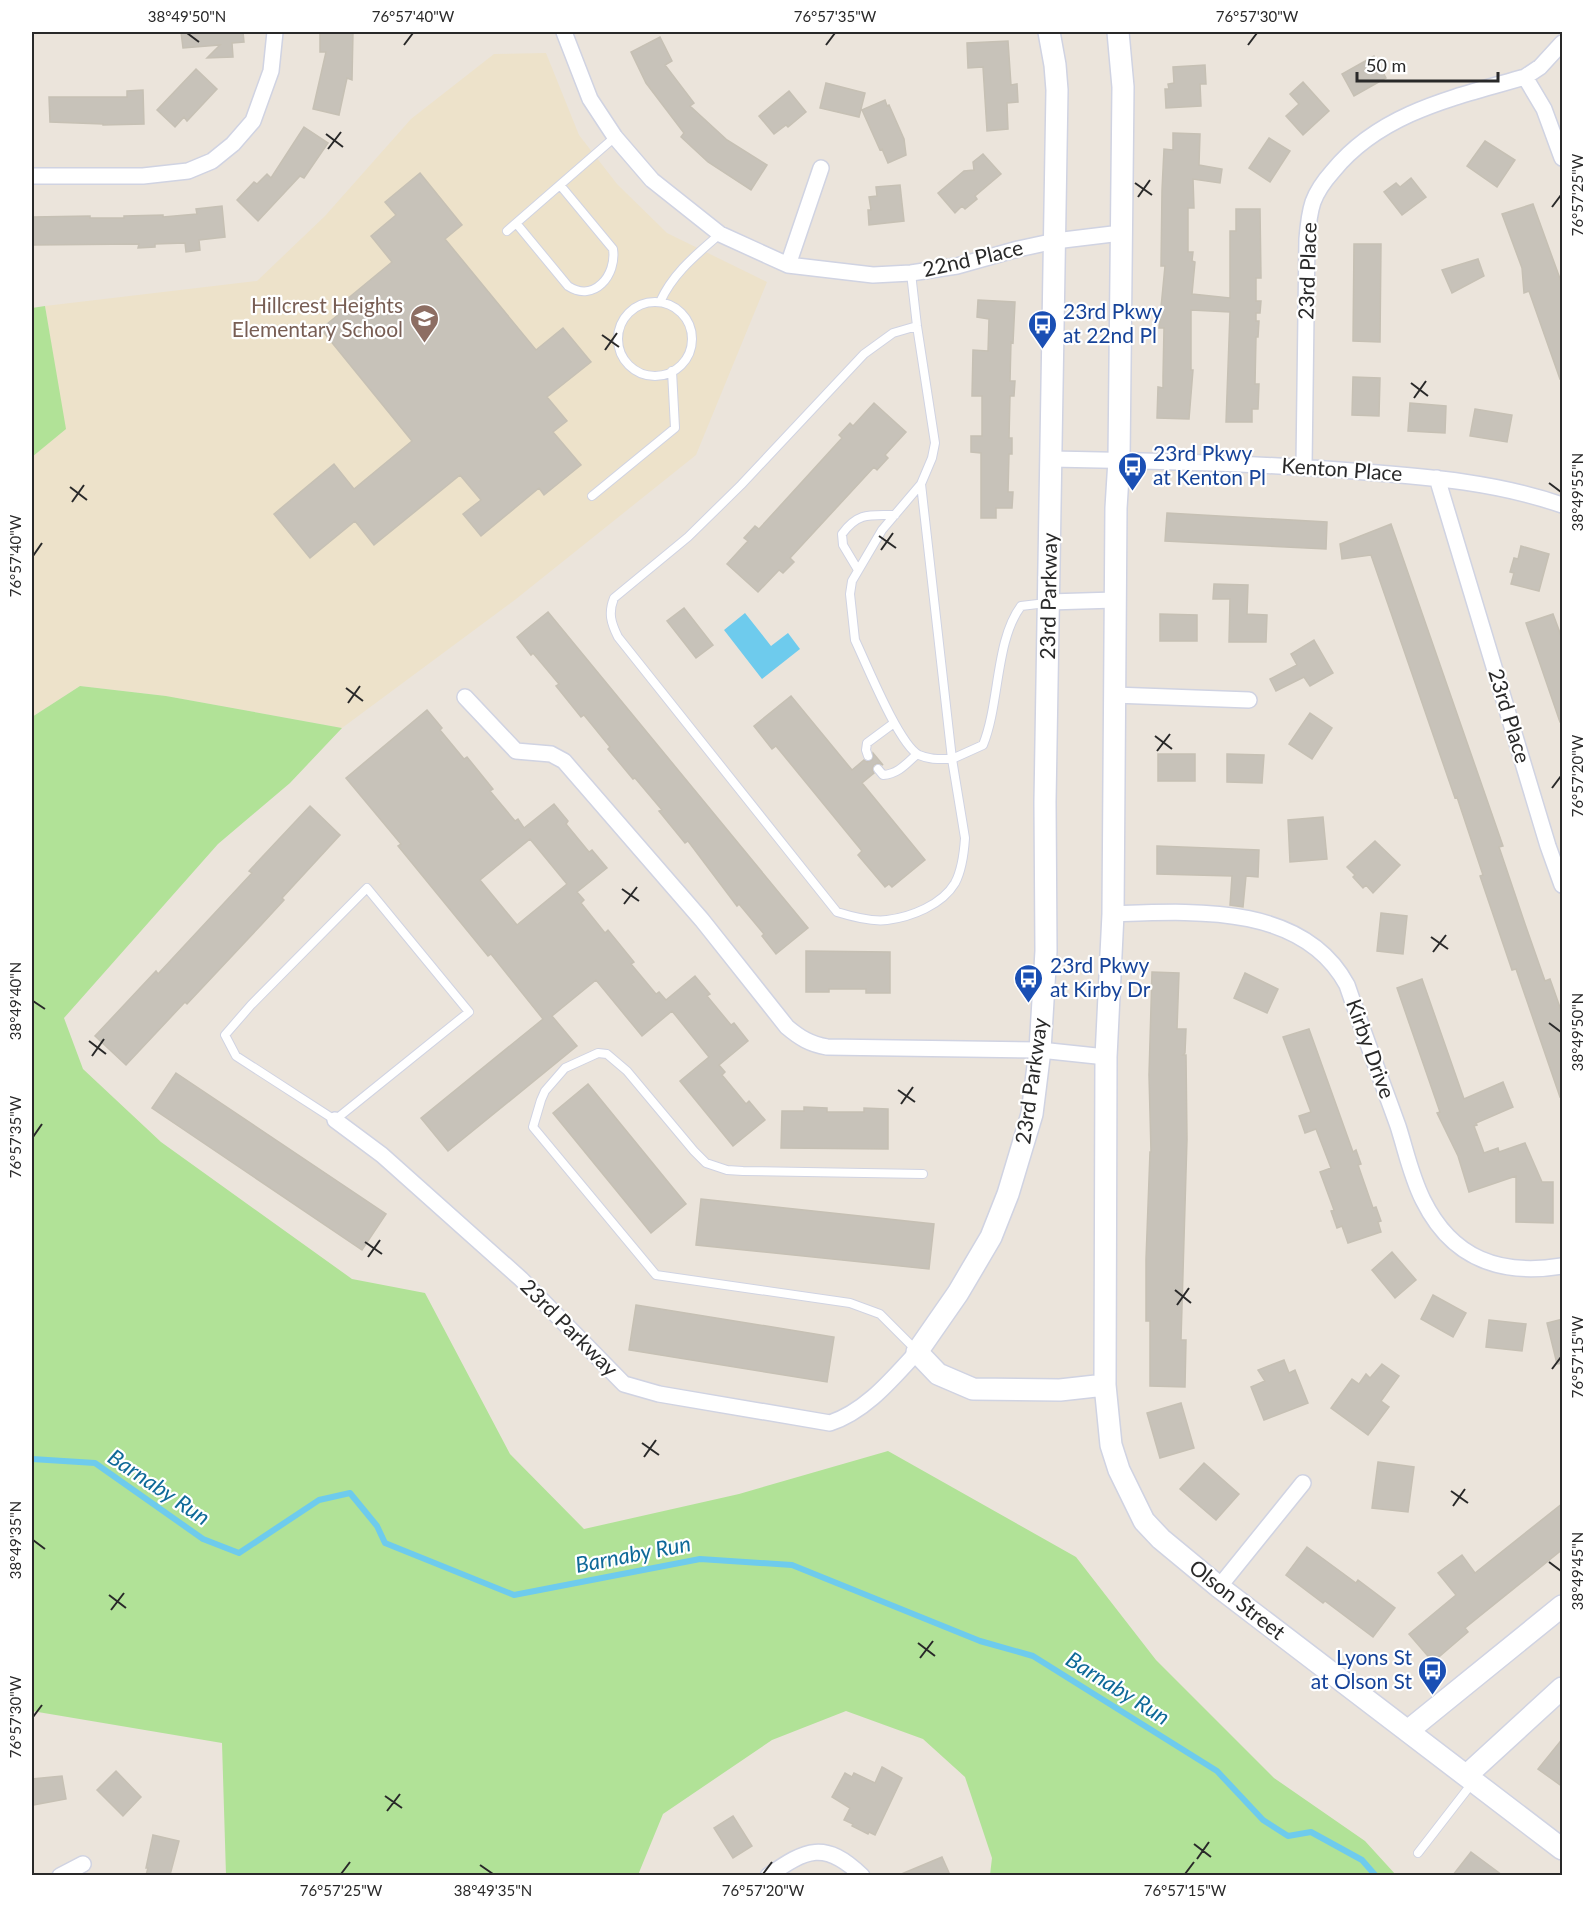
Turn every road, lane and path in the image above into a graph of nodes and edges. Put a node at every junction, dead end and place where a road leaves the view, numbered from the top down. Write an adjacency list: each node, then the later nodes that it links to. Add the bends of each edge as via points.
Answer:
1 (275, 32): 10 (street, via 271,71 253,121 212,161 188,171 143,176)
2 (564, 32): 7 (street, 22nd Place, via 590,99)
3 (1049, 32): 16 (street, 23rd Parkway, via 1057,90)
4 (1118, 32): 14 (street, via 1123,87)
5 (1563, 43): 6 (street, 23rd Place)
6 (1525, 77): 8 (street, via 1545,110); 24 (street, 23rd Place, via 1422,108 1387,125 1354,148 1321,186 1314,200 1307,239)
7 (615, 137): 11 (lane); 15 (street, 22nd Place, via 652,180)
8 (1563, 158)
9 (821, 168): 17 (street)
10 (32, 176)
11 (560, 185): 12 (lane); 12 (lane, via 613,249 611,271 601,284 585,292 568,286)
12 (516, 223): 13 (lane)
13 (507, 231)
14 (1121, 233): 16 (street, 22nd Place); 23 (street)
15 (720, 234): 17 (street, 22nd Place); 19 (lane, via 682,267)
16 (1055, 241): 18 (street, 22nd Place, via 957,266); 22 (street, 23rd Parkway)
17 (788, 265): 18 (street, 22nd Place, via 873,275)
18 (911, 273): 20 (lane)
19 (660, 302): 21 (lane, via 683,316 691,332 686,359); 21 (lane, via 641,304 627,315 619,331 620,350 629,365 645,374)
20 (917, 326): 26 (lane, via 935,442); 39 (lane, via 893,333 864,354 741,485 615,598 610,608 611,623 618,637 837,912 887,920 933,905 951,888 962,860 965,838)
21 (672, 371): 27 (lane, via 675,428)
22 (1051, 459): 23 (street, Kenton Place); 32 (street, 23rd Parkway)
23 (1119, 460): 24 (street, Kenton Place); 31 (street)
24 (1304, 466): 25 (street, Kenton Place)
25 (1437, 478): 28 (street, Kenton Place); 41 (street, 23rd Place)
26 (921, 484): 29 (lane); 39 (lane)
27 (592, 496)
28 (1563, 505)
29 (895, 515): 30 (lane); 30 (lane, via 860,516 842,534 843,545)
30 (858, 570): 36 (lane, via 850,594 855,640)
31 (1115, 600): 32 (street); 33 (street)
32 (1049, 602): 39 (lane, via 1021,606 1013,617 983,745); 43 (street, 23rd Parkway, via 1046,951)
33 (1114, 695): 35 (street); 42 (street)
34 (465, 697): 43 (street, via 516,751 551,754 564,762 702,920 787,1027 802,1039 827,1047)
35 (1249, 700)
36 (894, 723): 37 (lane); 38 (lane, via 867,743)
37 (917, 754): 39 (lane); 40 (lane, via 891,774 883,775)
38 (868, 756)
39 (952, 759)
40 (878, 769)
41 (1563, 885)
42 (1113, 914): 44 (street); 47 (street, Kirby Drive, via 1162,912 1251,919 1275,925 1320,950 1337,967 1347,985 1411,1168 1438,1225 1456,1244 1488,1263 1508,1268)
43 (1040, 1050): 44 (street); 48 (street, 23rd Parkway, via 1032,1114 996,1226 958,1293)
44 (1106, 1057): 49 (street)
45 (335, 1120): 45 (lane, via 236,1056 225,1035 367,888 469,1012); 48 (street, 23rd Parkway, via 382,1155 521,1279 624,1384 659,1394 830,1424 860,1409)
46 (923, 1174): 48 (lane, via 743,1171 706,1163 627,1071 607,1054 598,1053 566,1068 545,1091 533,1126 656,1275 850,1303 880,1314)
47 (1563, 1266)
48 (917, 1352): 49 (street, via 938,1374 973,1389 1060,1390)
49 (1105, 1385): 51 (street, Olson Street, via 1111,1445 1144,1521)
50 (1303, 1483): 51 (street)
51 (1219, 1587): 54 (street, Olson Street)
52 (1563, 1606): 54 (street)
53 (1563, 1688): 55 (street)
54 (1409, 1730): 55 (street, Olson Street)
55 (1471, 1778): 56 (street, Olson Street); 57 (lane)
56 (1563, 1849)
57 (1418, 1853)
58 (83, 1864): 59 (street)
59 (60, 1875)
60 (768, 1875): 61 (street, via 811,1852 821,1851 849,1863)
61 (862, 1875)

